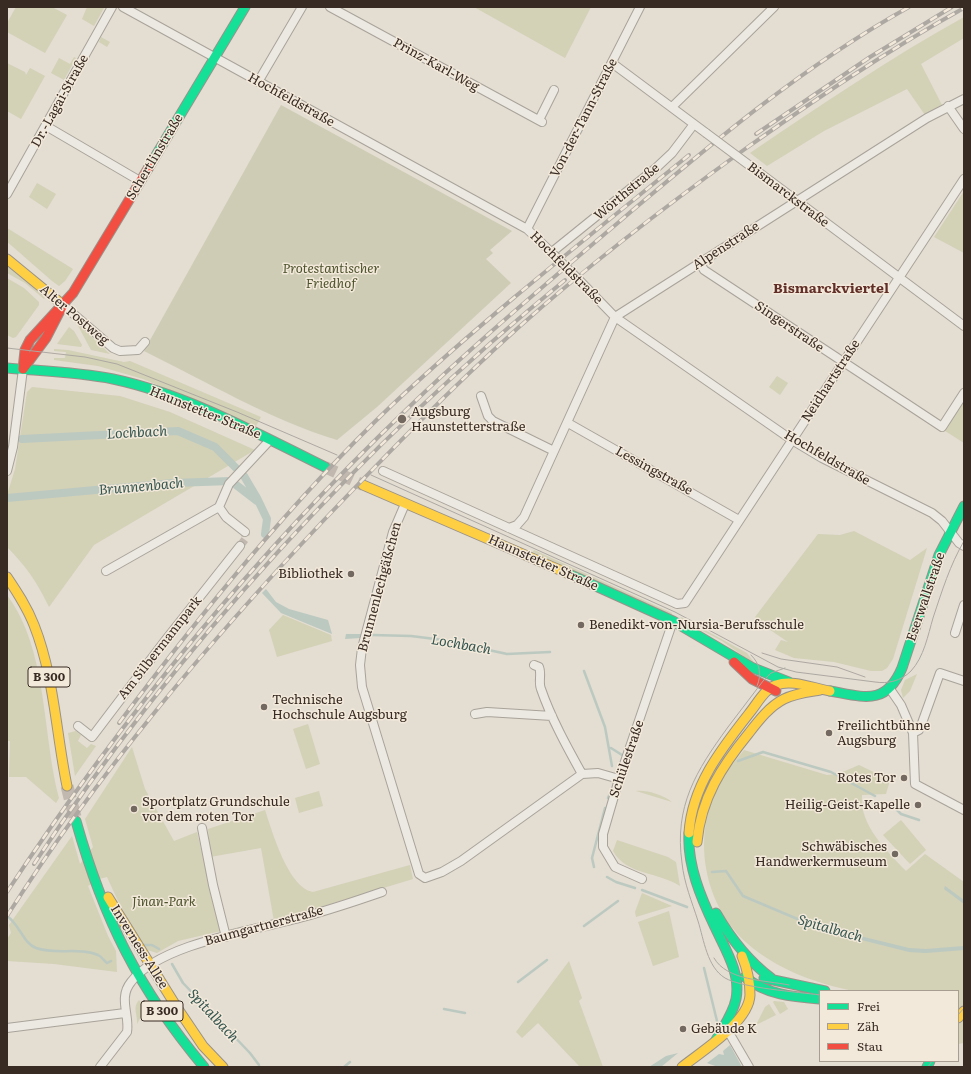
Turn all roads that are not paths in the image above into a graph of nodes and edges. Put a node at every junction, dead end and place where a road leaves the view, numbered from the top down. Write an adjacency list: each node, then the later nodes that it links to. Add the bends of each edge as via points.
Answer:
1 (112, 7): 16 (street, Dr.-Lagai-Straße)
2 (123, 7): 8 (street, Hochfeldstraße)
3 (245, 7): 8 (main road, Schertlinstraße)
4 (302, 7): 10 (street)
5 (330, 7): 11 (street, Prinz-Karl-Weg, via 540,121)
6 (640, 7): 9 (street, Von-der-Tann-Straße)
7 (774, 7): 14 (street)
8 (215, 58): 10 (street, Hochfeldstraße); 19 (main road, Schertlinstraße)
9 (612, 63): 14 (street, Bismarckstraße); 22 (street, Von-der-Tann-Straße)
10 (258, 82): 22 (street, Hochfeldstraße)
11 (554, 90)
12 (964, 99): 13 (street, Alpenstraße)
13 (948, 106): 17 (street); 21 (street, Alpenstraße)
14 (672, 108): 15 (street, Bismarckstraße)
15 (694, 124): 21 (street, Bismarckstraße, bridge); 23 (street, Wörthstraße, via 656,168)
16 (46, 126): 19 (street); 20 (street, Dr.-Lagai-Straße)
17 (964, 129)
18 (964, 179): 26 (street, Neidhartstraße)
19 (140, 182): 27 (main road, Schertlinstraße)
20 (7, 194)
21 (796, 201): 25 (street, Alpenstraße); 26 (street, Bismarckstraße)
22 (527, 229): 23 (street, Hochfeldstraße)
23 (552, 253): 28 (street, Hochfeldstraße, bridge)
24 (7, 259): 27 (main road, Alter Postweg)
25 (700, 263): 28 (street, Alpenstraße); 31 (street, Singerstraße, via 704,270)
26 (899, 278): 29 (street, Bismarckstraße); 31 (street, Neidhartstraße)
27 (63, 305): 30 (street, Alter Postweg, via 113,348 120,351 138,350); 33 (main road, Schertlinstraße, via 59,318)
28 (614, 317): 36 (street); 38 (street, Hochfeldstraße)
29 (964, 326)
30 (145, 342)
31 (843, 363): 34 (street, Singerstraße, via 942,427); 38 (street, Neidhartstraße)
32 (7, 368): 33 (main road, Haunstetter Straße)
33 (23, 369): 37 (main road, Haunstetter Straße, via 105,377 138,385 190,404); 41 (street, via 13,447)
34 (964, 393)
35 (481, 396): 39 (street, via 488,416 493,421)
36 (568, 423): 39 (street); 47 (street, Lessingstraße)
37 (270, 440): 40 (main road, Haunstetter Straße); 46 (street, via 236,476)
38 (792, 440): 47 (street, Neidhartstraße); 49 (street, Hochfeldstraße, via 822,458 932,513)
39 (554, 452): 48 (street, via 524,517 518,525)
40 (325, 467)
41 (7, 471)
42 (383, 471): 48 (street, Haunstetter Straße)
43 (363, 485): 44 (main road, Haunstetter Straße)
44 (404, 504): 57 (main road, Haunstetter Straße, via 512,548); 73 (street, Brunnenlechgäßchen, via 393,532 362,648 360,665 362,687 419,874 425,878 461,861)
45 (964, 506): 49 (main road, Eserwallstraße)
46 (219, 507): 50 (street, via 226,517); 53 (street)
47 (739, 520): 55 (street, Neidhartstraße)
48 (509, 528): 55 (street, Haunstetter Straße, via 677,604)
49 (950, 531): 52 (street, Hochfeldstraße); 65 (main road, Eserwallstraße, via 924,598 902,668)
50 (245, 532)
51 (240, 546): 71 (street, Am Silbermannpark, via 168,635 92,737)
52 (964, 546)
53 (106, 571)
54 (7, 577): 75 (main road, B 300, via 32,618 44,654)
55 (685, 603)
56 (964, 605): 58 (street)
57 (673, 621): 59 (main road, Haunstetter Straße); 74 (street, Schülestraße)
58 (955, 633)
59 (720, 648): 61 (main road, Haunstetter Straße); 64 (main road, Haunstetter Straße, via 745,673)
60 (537, 668): 70 (street, via 540,687)
61 (758, 671): 63 (main road, Haunstetter Straße); 64 (main road, Haunstetter Straße)
62 (964, 681): 72 (street, via 940,673 919,730)
63 (789, 682): 64 (main road); 66 (main road, Haunstetter Straße)
64 (769, 688): 67 (main road); 68 (main road); 84 (main road, via 707,774 696,795 691,813 690,853 693,874 701,898)
65 (890, 689): 66 (main road, via 874,696); 72 (street, via 901,705)
66 (822, 690): 67 (main road)
67 (790, 695): 68 (main road)
68 (768, 711): 83 (main road, via 718,773 706,799 697,838 703,885 712,907)
69 (475, 714): 70 (street, via 487,712)
70 (552, 716): 73 (street)
71 (78, 726)
72 (913, 732): 76 (street, via 915,784)
73 (582, 774): 74 (street, via 598,774)
74 (620, 779): 80 (street, Schülestraße, via 606,822 604,847 615,867)
75 (67, 786)
76 (964, 810)
77 (76, 821): 79 (main road, Inverness-Allee / B 300)
78 (202, 828): 82 (street)
79 (90, 866): 85 (main road, Inverness-Allee / B 300); 86 (main road, Inverness-Allee / B 300, via 118,939)
80 (642, 879)
81 (382, 892): 82 (street, Baumgartnerstraße)
82 (226, 937): 85 (street, Baumgartnerstraße, via 181,949)
83 (740, 951): 87 (main road, via 750,963); 88 (main road)
84 (732, 963): 88 (main road); 90 (main road)
85 (149, 966): 86 (street, Baumgartnerstraße); 98 (main road, Inverness-Allee / B 300)
86 (138, 975): 94 (street, Baumgartnerstraße, via 126,993); 100 (main road, Inverness-Allee / B 300, via 174,1029)
87 (771, 978): 88 (main road); 89 (main road)
88 (748, 980): 90 (main road, via 740,985); 91 (main road); 92 (main road)
89 (821, 990)
90 (737, 991): 97 (main road, via 732,1013)
91 (771, 991): 92 (main road, via 762,991); 93 (main road)
92 (750, 996): 96 (main road, via 740,1018)
93 (819, 999)
94 (125, 1013): 95 (street); 99 (street, Baumgartnerstraße, via 128,1023 126,1035)
95 (7, 1028)
96 (728, 1031): 97 (main road); 102 (street)
97 (716, 1040): 101 (main road)
98 (221, 1066)
99 (100, 1067)
100 (204, 1067)
101 (682, 1067)
102 (749, 1067)

